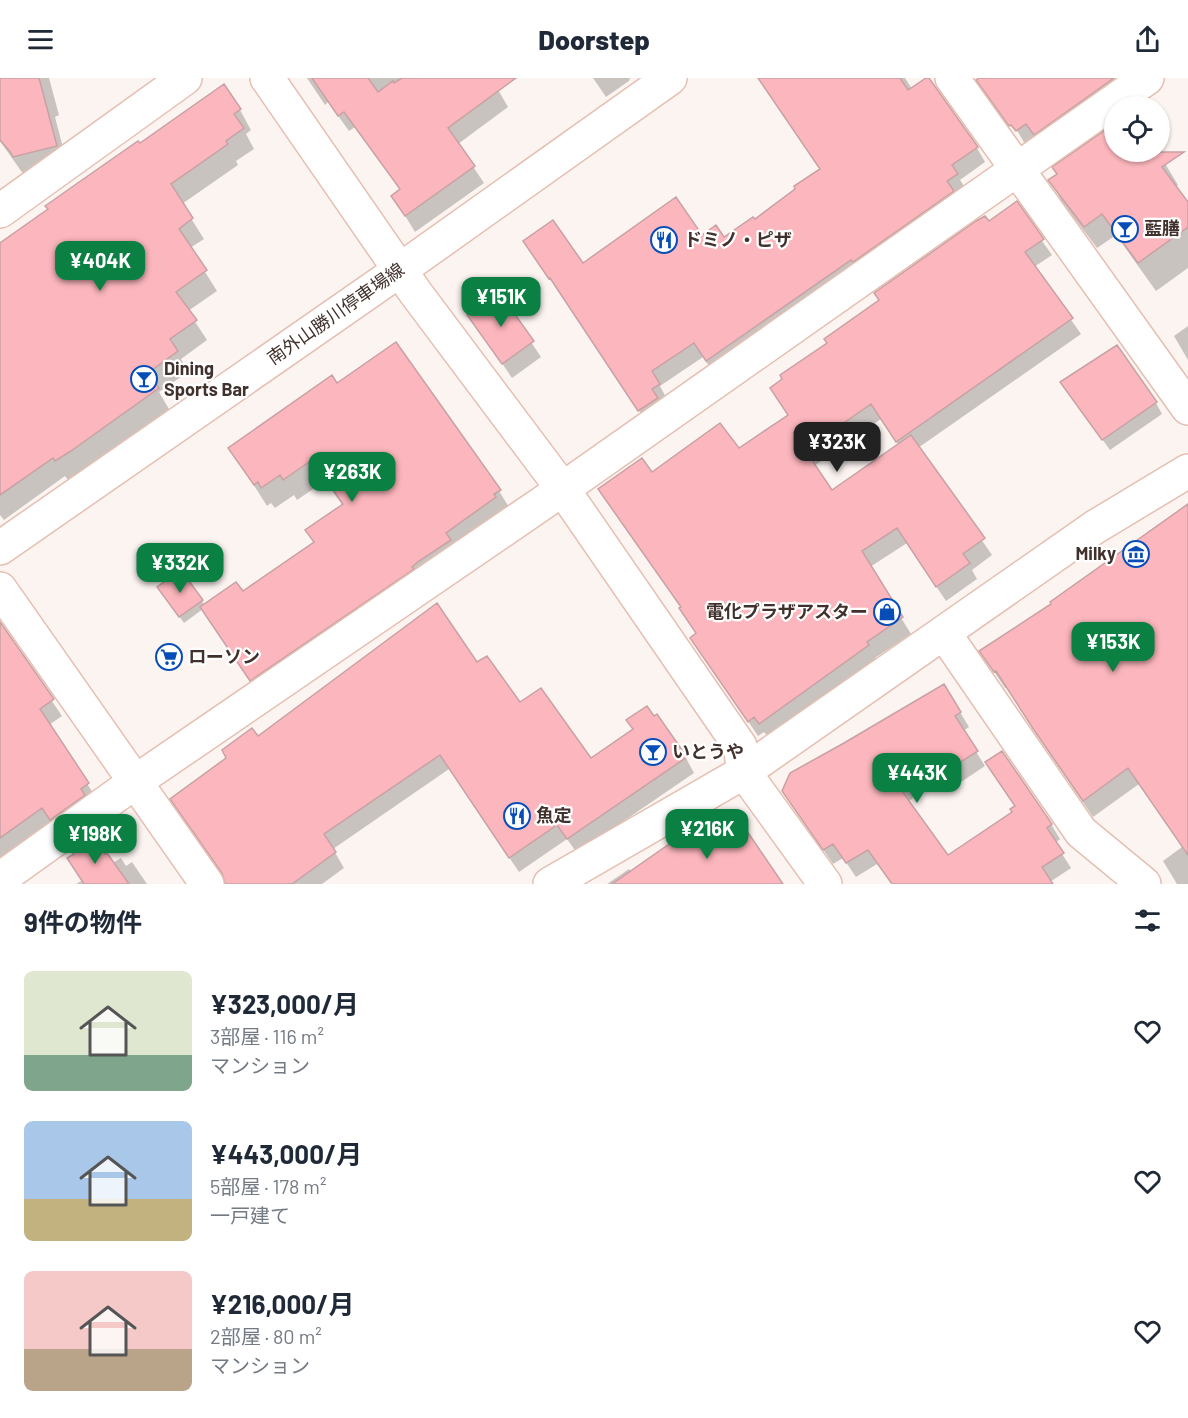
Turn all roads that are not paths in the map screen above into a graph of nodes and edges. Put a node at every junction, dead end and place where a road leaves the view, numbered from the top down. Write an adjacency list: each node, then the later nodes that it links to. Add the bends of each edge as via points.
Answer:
1 (185, 78): 7 (street)
2 (267, 78): 8 (street)
3 (670, 78): 8 (street, 南外山勝川停車場線)
4 (952, 78): 6 (street)
5 (1147, 78): 6 (street)
6 (1017, 169): 9 (street); 11 (street)
7 (0, 211)
8 (400, 270): 11 (street); 12 (street, 南外山勝川停車場線)
9 (1188, 408)
10 (1188, 471): 14 (street, via 1095,527)
11 (562, 488): 15 (street, via 740,746); 16 (street)
12 (0, 548)
13 (0, 589): 16 (street)
14 (944, 633): 15 (street); 21 (street, via 1081,832)
15 (744, 772): 19 (street); 20 (street)
16 (135, 782): 17 (street); 18 (street)
17 (0, 879)
18 (207, 884)
19 (550, 884)
20 (825, 884)
21 (1144, 884)

